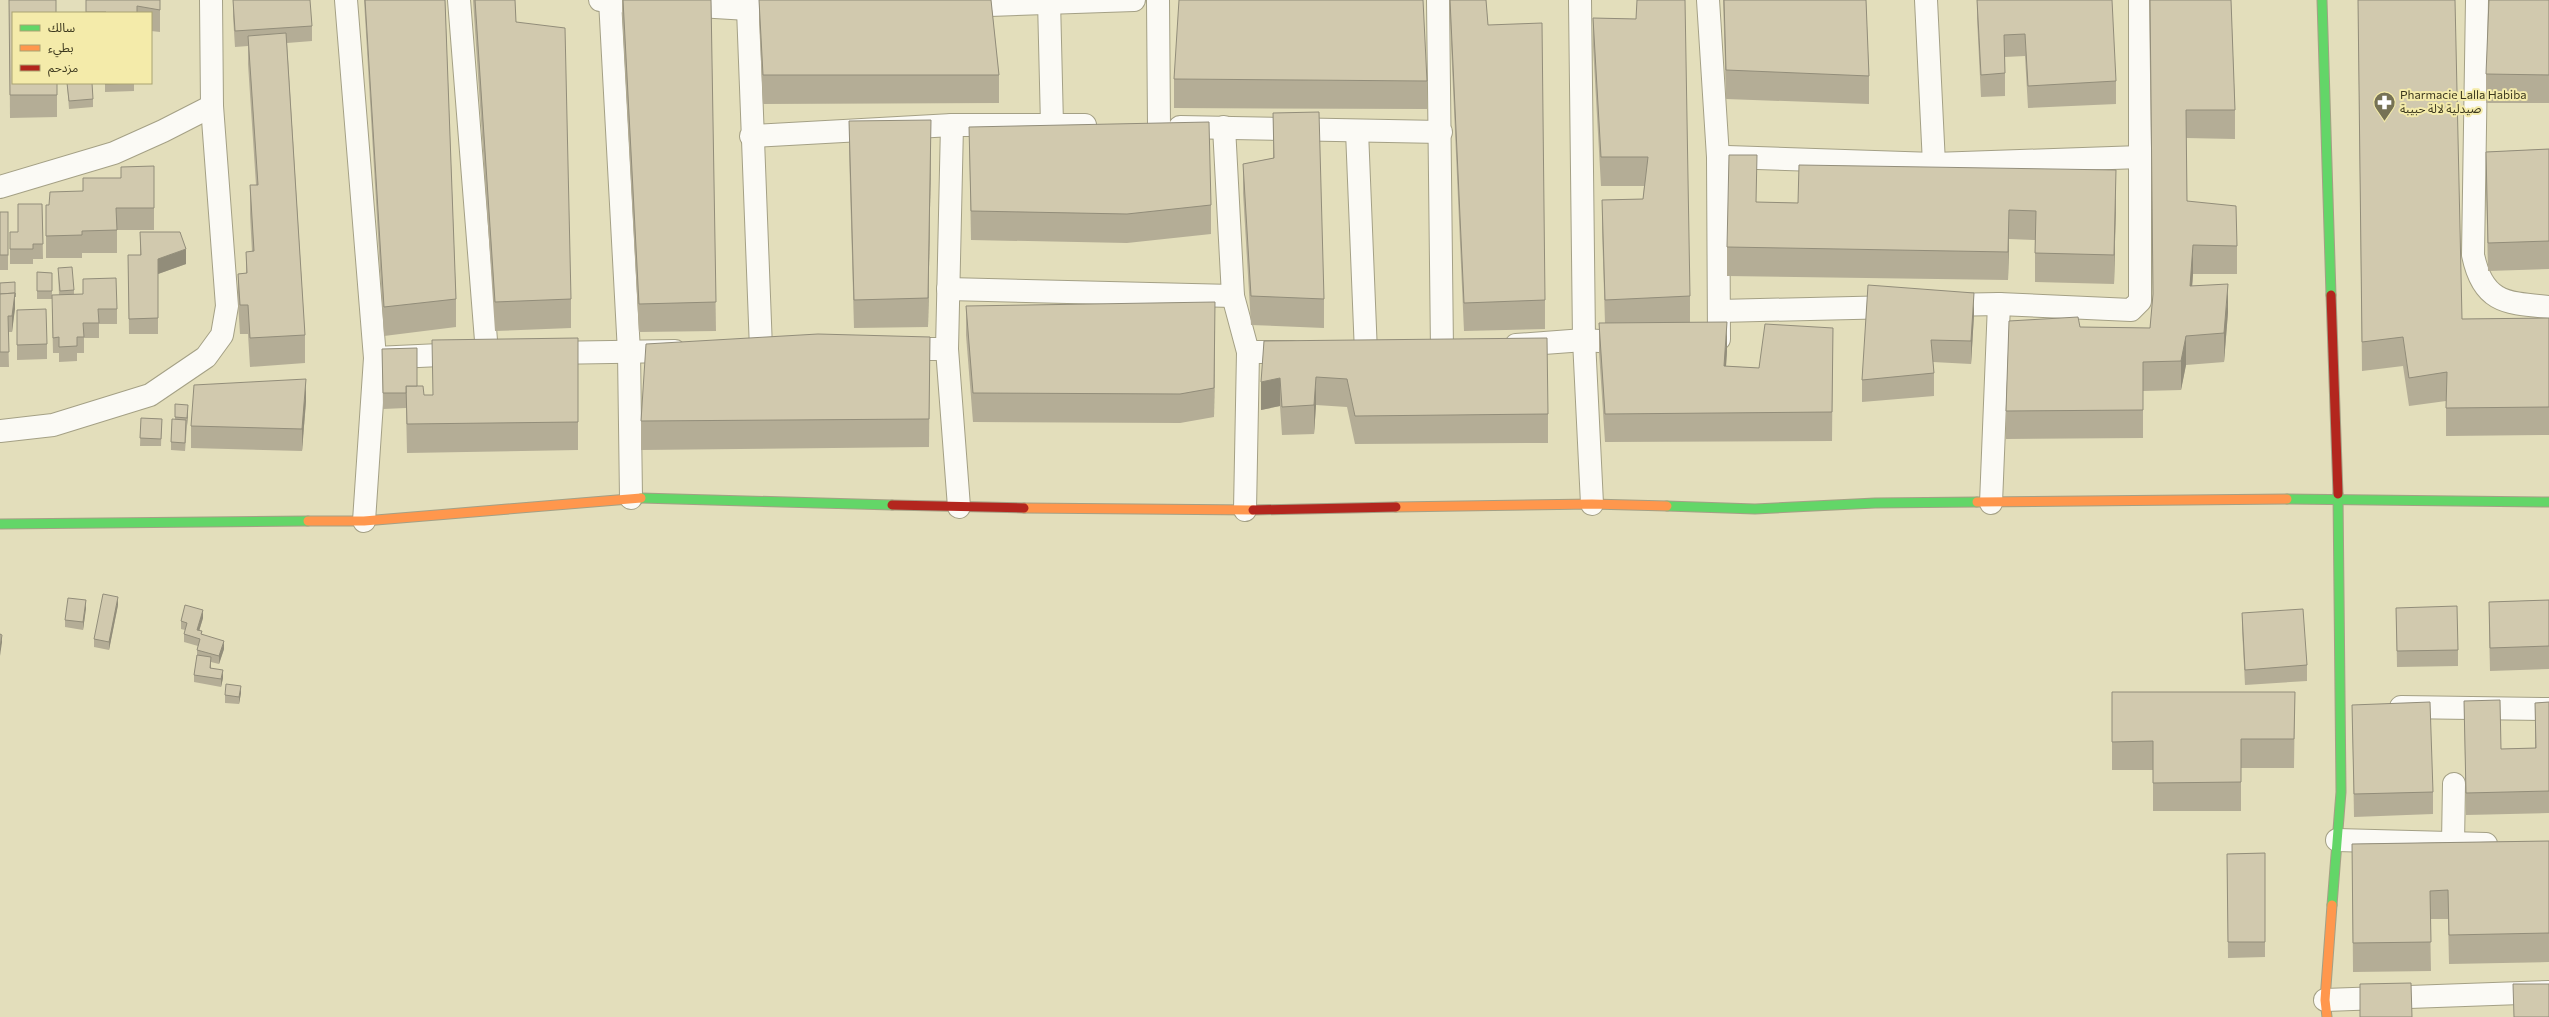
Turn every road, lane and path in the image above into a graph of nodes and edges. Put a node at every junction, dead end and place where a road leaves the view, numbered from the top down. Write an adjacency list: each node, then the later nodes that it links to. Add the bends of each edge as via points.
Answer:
1 (211, 0): 18 (street)
2 (346, 0): 59 (street)
3 (459, 0): 56 (street)
4 (607, 0): 17 (street); 52 (street)
5 (1134, 0): 14 (street)
6 (1158, 0): 23 (street)
7 (1438, 0): 26 (street)
8 (1580, 0): 39 (street)
9 (1708, 0): 28 (street)
10 (1926, 0): 32 (street)
11 (2140, 0): 29 (street)
12 (2322, 0): 62 (street)
13 (2477, 0): 30 (street)
14 (1049, 2): 15 (street); 20 (street)
15 (938, 6)
16 (811, 8): 17 (street)
17 (748, 9): 27 (street)
18 (212, 106): 33 (street, via 114,152); 60 (street, via 226,277 227,306 222,335 206,357 150,395 53,425)
19 (952, 125): 20 (street); 27 (street); 34 (street)
20 (1052, 125): 21 (street)
21 (1105, 126)
22 (1136, 126): 23 (street)
23 (1158, 126): 24 (street)
24 (1224, 128): 25 (street); 35 (street)
25 (1357, 131): 26 (street); 58 (street)
26 (1441, 132): 51 (street)
27 (751, 136): 44 (street)
28 (1718, 157): 32 (street); 38 (street)
29 (2141, 157): 32 (street); 36 (street, via 2140,301 2131,310)
30 (2476, 162): 31 (street); 37 (street, via 2473,255 2477,276 2490,292 2512,304)
31 (2498, 162)
32 (1934, 164)
33 (0, 187)
34 (948, 289): 35 (street); 47 (street)
35 (1232, 296): 53 (street)
36 (1999, 304): 38 (street); 64 (street)
37 (2549, 307)
38 (1719, 311): 41 (street, via 1719,339 1705,348)
39 (1584, 340): 40 (street); 42 (street); 65 (street)
40 (1648, 344)
41 (1686, 346)
42 (1497, 347)
43 (738, 349): 44 (street)
44 (761, 349): 45 (street)
45 (784, 349)
46 (877, 349): 47 (street)
47 (947, 349): 66 (street)
48 (1466, 349): 51 (street)
49 (699, 350): 52 (street)
50 (1419, 351): 51 (street)
51 (1442, 351)
52 (628, 352): 56 (street); 61 (street)
53 (1248, 352): 54 (street); 67 (street)
54 (1311, 352)
55 (1389, 352): 58 (street)
56 (487, 353): 59 (street)
57 (1342, 353): 58 (street)
58 (1366, 353)
59 (375, 358): 68 (street)
60 (0, 431)
61 (631, 498): 66 (street); 68 (street)
62 (2338, 499): 63 (street); 64 (street); 70 (street)
63 (2549, 502)
64 (1991, 503): 65 (street, via 1875,503 1755,510)
65 (1592, 504): 67 (street)
66 (959, 506): 67 (street)
67 (1245, 510)
68 (364, 520): 69 (street)
69 (0, 524)
70 (2340, 705): 71 (street); 73 (street, via 2341,792)
71 (2549, 709)
72 (2454, 784): 74 (street)
73 (2337, 840): 74 (street); 77 (street)
74 (2453, 842): 75 (street)
75 (2509, 845)
76 (2549, 992): 77 (street)
77 (2326, 1008)

